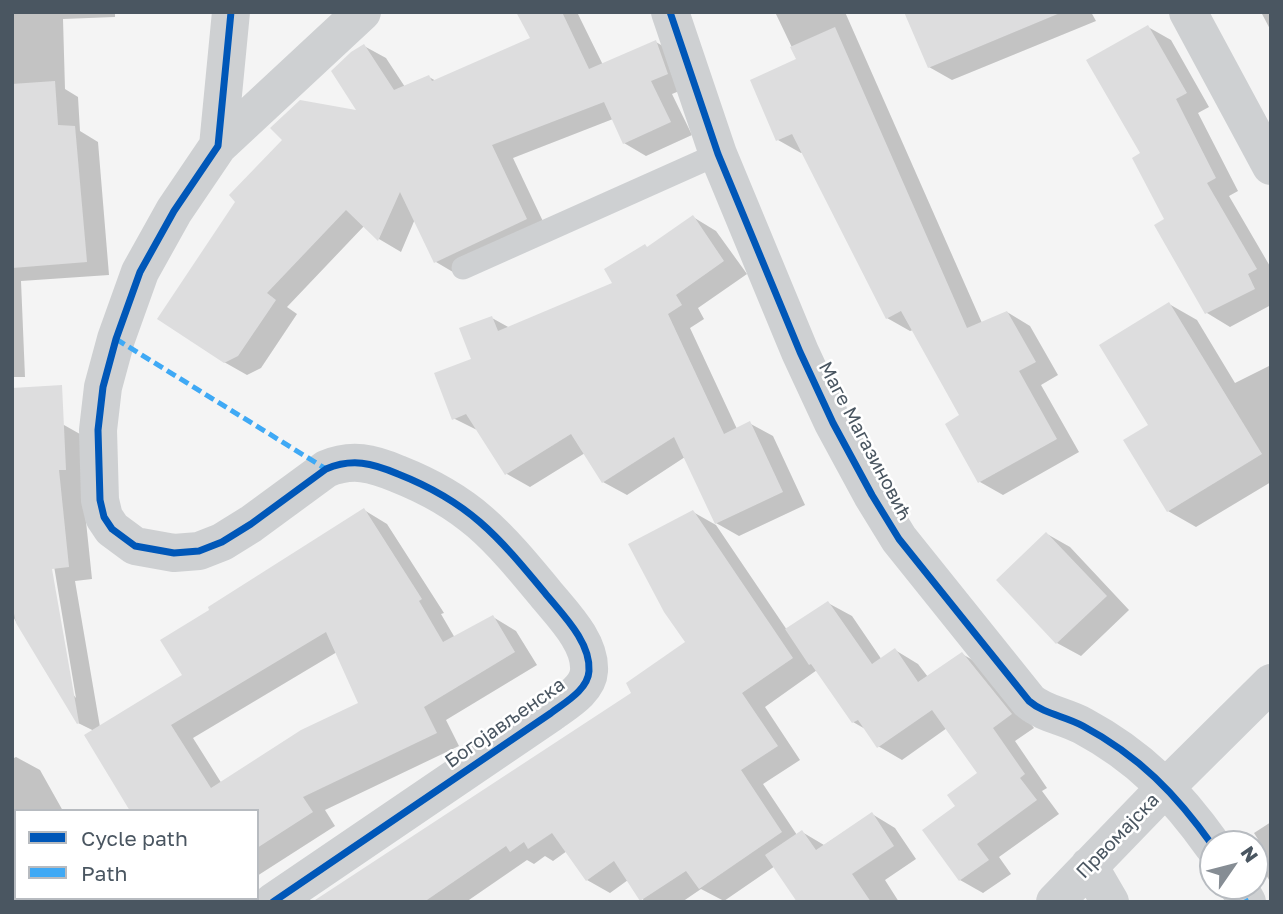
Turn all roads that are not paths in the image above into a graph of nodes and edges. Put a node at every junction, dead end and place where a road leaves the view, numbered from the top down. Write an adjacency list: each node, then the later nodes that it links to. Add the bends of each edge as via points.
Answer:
1 (230, 12): 5 (street)
2 (670, 12): 6 (street, Маге Магазиновић)
3 (1188, 12): 7 (street)
4 (348, 16): 5 (street)
5 (218, 146): 13 (street, Богојављенска, via 140,272 116,339 98,430 100,500 107,522 135,546 174,553 198,551 251,524 326,469 355,461 387,469 450,498 509,549 564,615 583,645 590,674 577,693 551,713)
6 (718, 154): 8 (lane); 10 (street, Маге Магазиновић, via 833,423 899,539 1029,701 1102,737)
7 (1271, 166)
8 (463, 268)
9 (1271, 683): 10 (street, Првомајска)
10 (1166, 787): 11 (street, Маге Магазиновић); 12 (street, Првомајска)
11 (1201, 830)
12 (1089, 866): 14 (street, Првомајска); 15 (street)
13 (273, 902)
14 (1055, 902)
15 (1110, 902)

